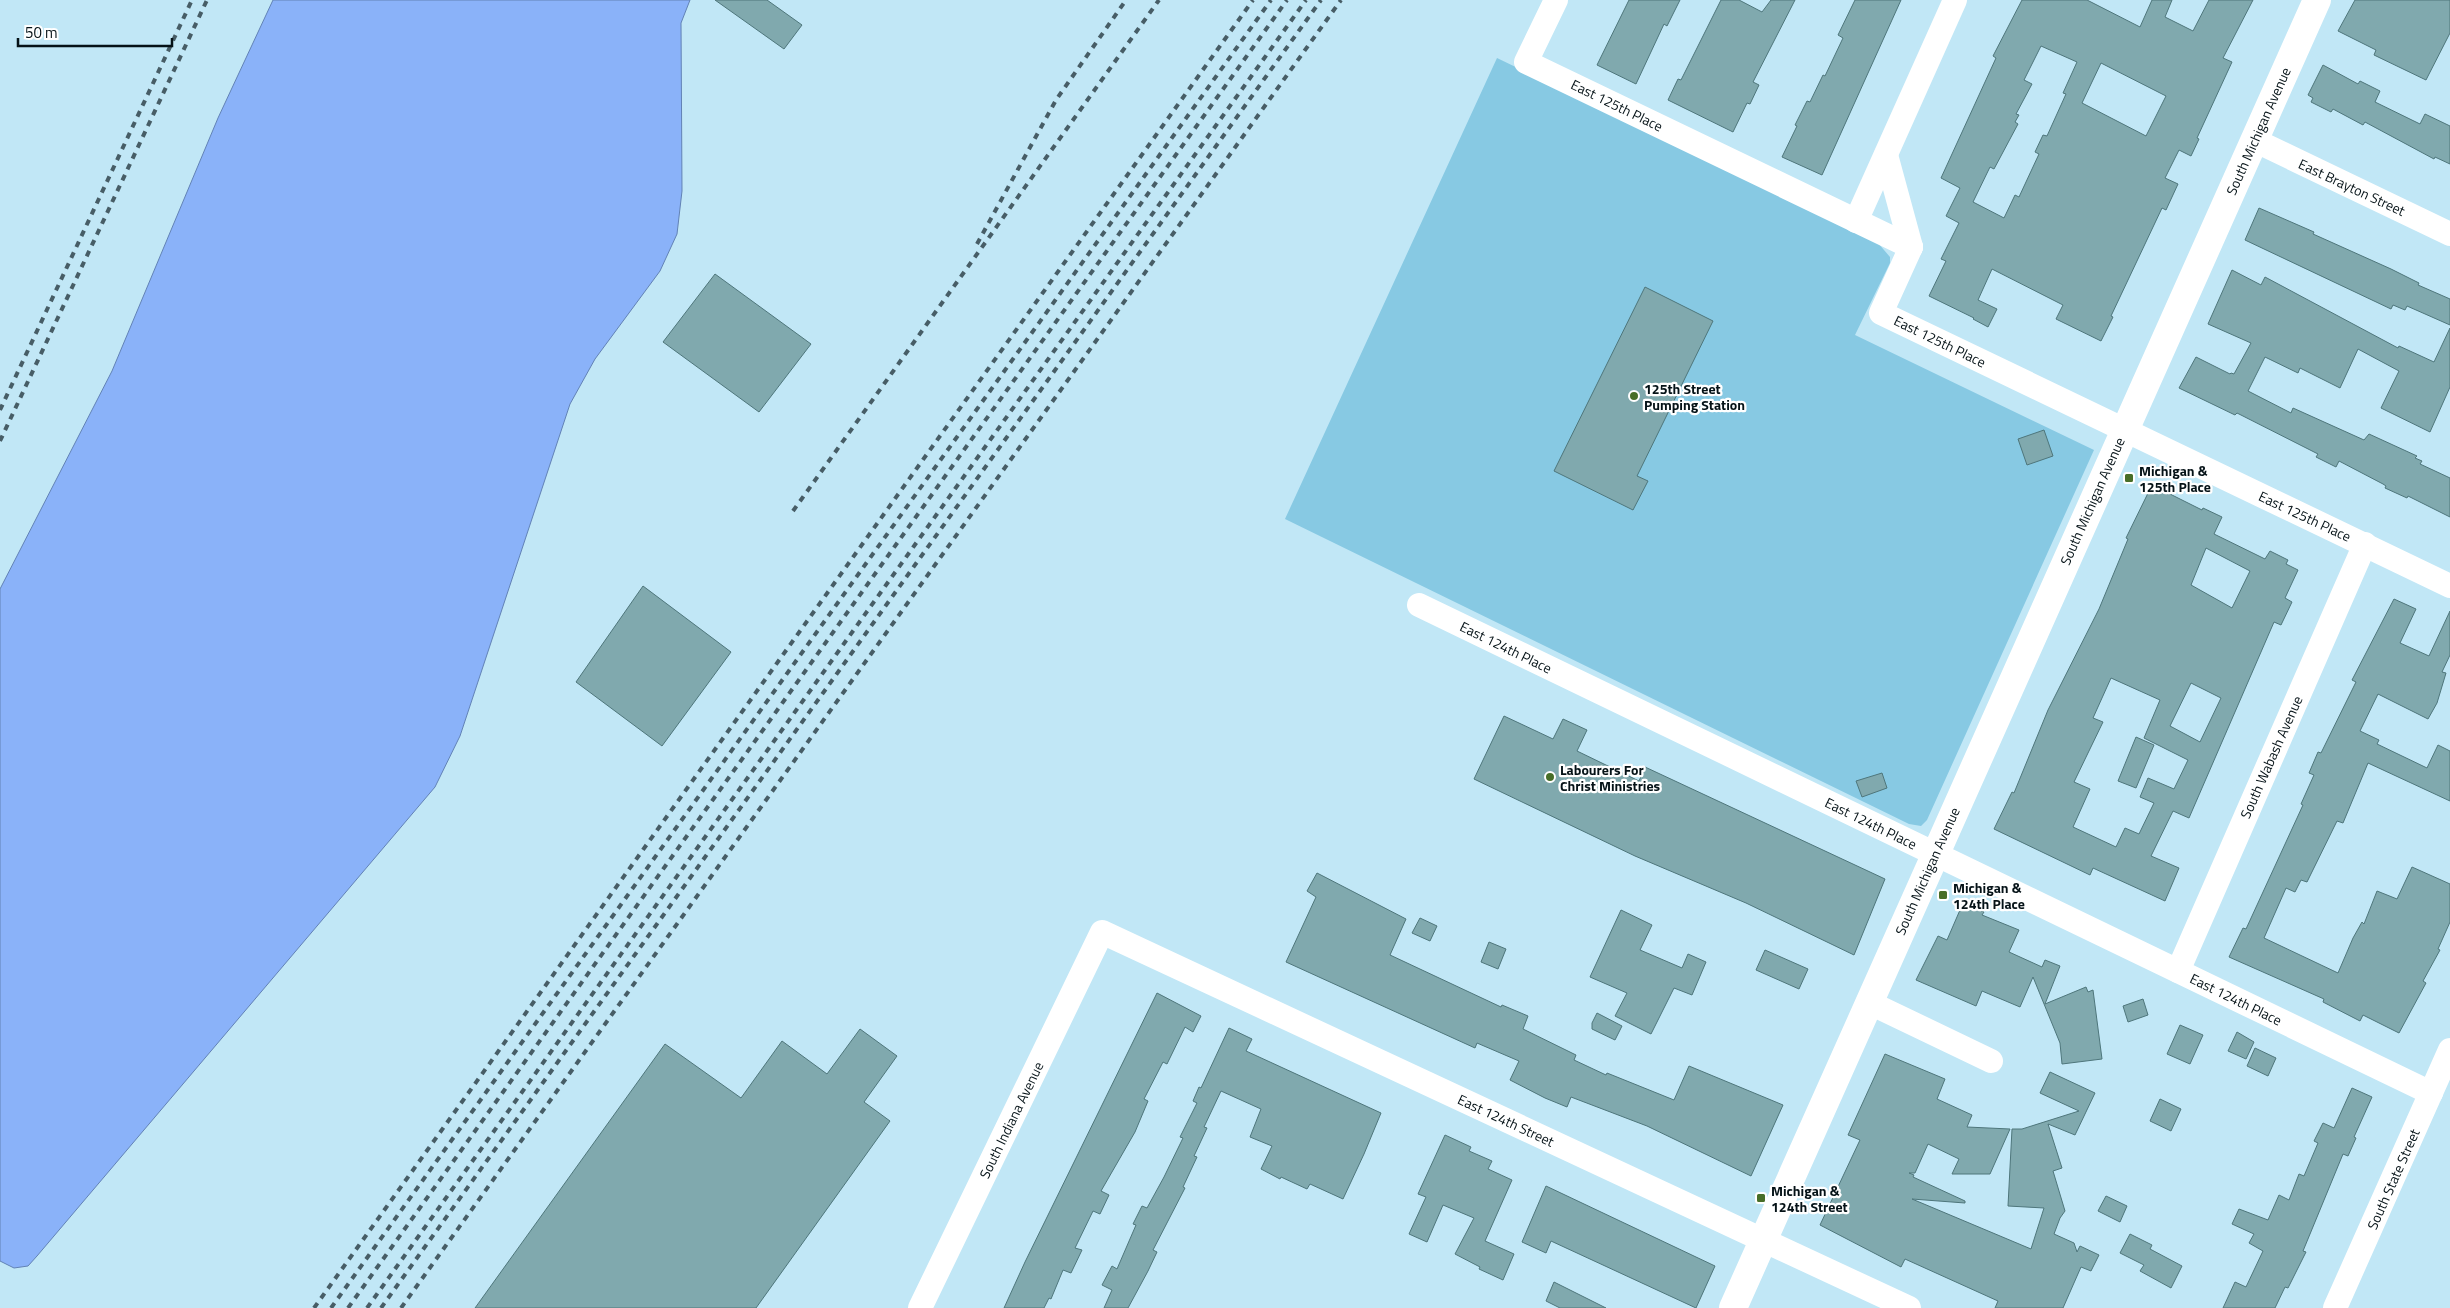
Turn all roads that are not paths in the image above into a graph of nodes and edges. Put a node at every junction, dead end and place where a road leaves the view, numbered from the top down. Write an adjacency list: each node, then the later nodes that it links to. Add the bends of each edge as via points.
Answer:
1 (1556, 0): 6 (street, East 125th Place, via 1526,62)
2 (1955, 0): 5 (street)
3 (2316, 0): 4 (main road, South Michigan Avenue)
4 (2254, 140): 7 (street, East Brayton Street); 9 (main road, South Michigan Avenue)
5 (1886, 155): 6 (street); 8 (street)
6 (1856, 221): 8 (street, East 125th Place)
7 (2450, 234)
8 (1911, 247): 9 (street, East 125th Place, via 1881,313)
9 (2123, 430): 10 (street, East 125th Place); 13 (main road, South Michigan Avenue)
10 (2365, 544): 11 (street, East 125th Place); 15 (street, South Wabash Avenue)
11 (2450, 586)
12 (1419, 605): 13 (street, East 124th Place)
13 (1934, 854): 15 (street, East 124th Place); 16 (main road, South Michigan Avenue)
14 (1102, 932): 20 (street, East 124th Street); 21 (street, South Indiana Avenue)
15 (2178, 971): 19 (street, East 124th Place)
16 (1868, 1002): 18 (street); 20 (main road, South Michigan Avenue)
17 (2450, 1050): 19 (street, South State Street)
18 (1991, 1061)
19 (2431, 1093): 24 (street, South State Street)
20 (1763, 1240): 22 (main road, South Michigan Avenue); 23 (street, East 124th Street)
21 (920, 1308)
22 (1733, 1308)
23 (1908, 1308)
24 (2335, 1308)

